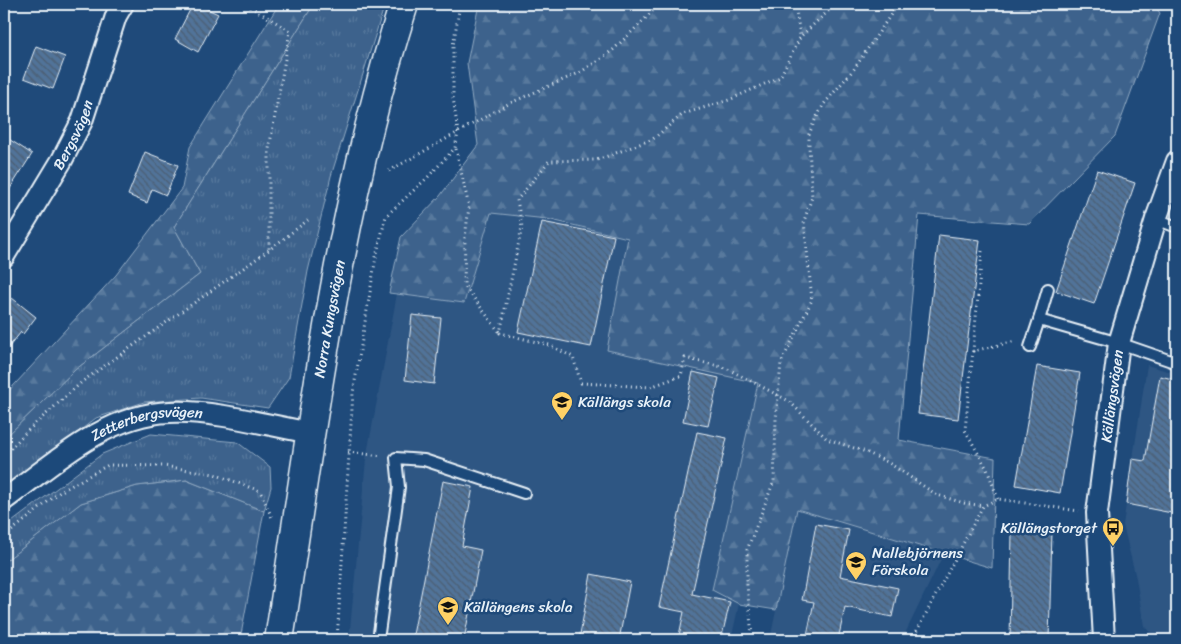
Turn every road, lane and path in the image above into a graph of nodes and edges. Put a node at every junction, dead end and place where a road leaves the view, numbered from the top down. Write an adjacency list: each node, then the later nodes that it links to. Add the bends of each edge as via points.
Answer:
1 (124, 4): 19 (street, Bergsvägen, via 116,16 82,120 62,160)
2 (246, 4): 17 (path, via 290,31 269,149)
3 (404, 4): 29 (main road, Norra Kungsvägen, via 365,141 347,222)
4 (460, 4): 10 (path, via 453,46 453,97)
5 (658, 4): 10 (path, via 613,50 580,72 510,103)
6 (795, 4): 9 (path)
7 (836, 4): 9 (path)
8 (898, 4): 28 (path, via 854,70 824,104 809,134 812,197 804,221 812,300 781,364)
9 (800, 36): 22 (path, via 780,77 729,100 683,114 653,139 596,160 549,161 517,200 522,228)
10 (458, 133): 11 (path); 13 (path)
11 (455, 148): 22 (path, via 469,207 464,285); 30 (path, via 386,216 353,393)
12 (1177, 161): 14 (street, Källängsvägen)
13 (389, 170)
14 (1156, 219): 16 (lane); 24 (street, Källängsvägen)
15 (308, 220): 17 (path)
16 (1177, 227)
17 (269, 250): 31 (path, via 83,380)
18 (982, 251): 26 (path)
19 (4, 256)
20 (1048, 289): 21 (lane)
21 (1038, 320): 23 (lane); 24 (lane)
22 (500, 334): 28 (path, via 550,345 573,357 581,383 650,388 681,376 685,358 726,368)
23 (1033, 336): 25 (lane); 26 (path)
24 (1119, 343): 27 (lane); 37 (street, Källängsvägen)
25 (1030, 348)
26 (973, 351): 34 (path, via 965,430 987,469)
27 (1177, 363)
28 (777, 396): 36 (path, via 789,401 827,439 866,452 938,495); 44 (path, via 774,481 748,550)
29 (310, 433): 35 (street, Zetterbergsvägen, via 217,415 170,412 135,418 91,438); 40 (main road, Norra Kungsvägen)
30 (348, 452): 32 (path); 42 (path)
31 (4, 456)
32 (396, 458): 33 (lane, via 424,460); 43 (lane, via 399,487)
33 (524, 493)
34 (998, 499): 36 (path); 37 (path)
35 (4, 500)
36 (983, 506): 45 (path)
37 (1097, 513): 46 (street, Källängsvägen)
38 (273, 520): 39 (path, via 260,491 214,474 164,466 108,465 60,492)
39 (4, 537)
40 (266, 636): 41 (path)
41 (253, 640)
42 (337, 640)
43 (378, 640)
44 (751, 640)
45 (912, 640)
46 (1104, 640)

